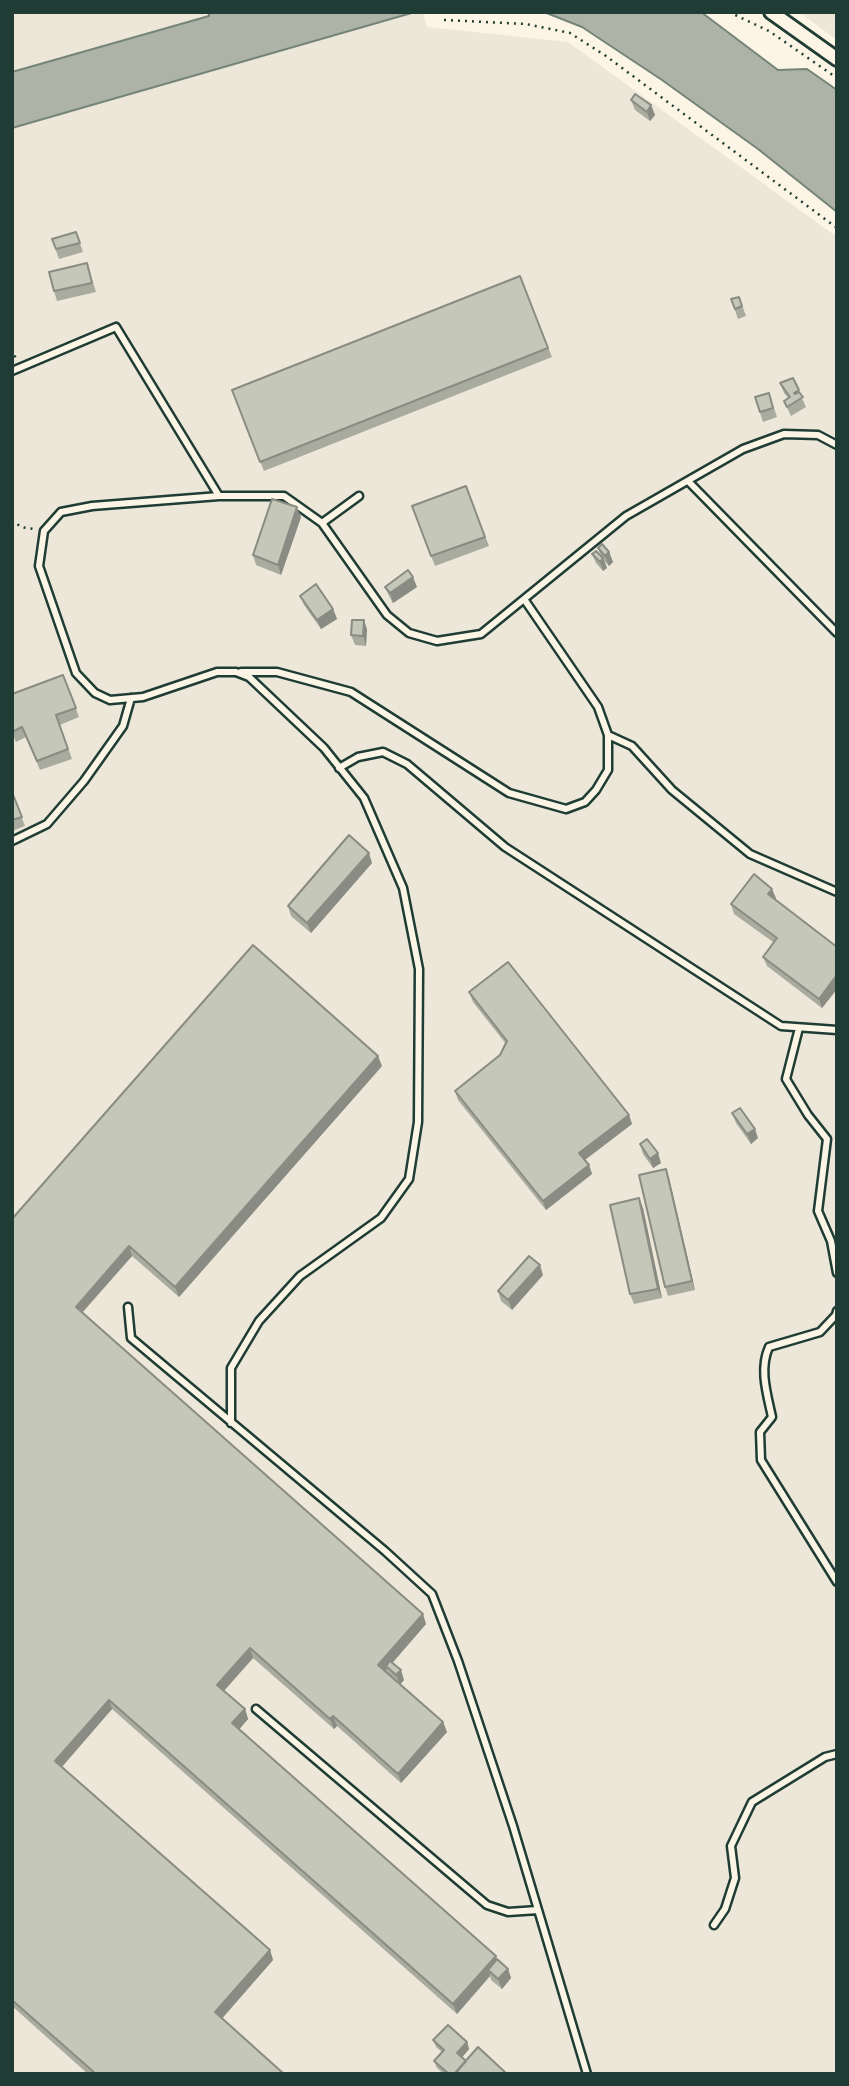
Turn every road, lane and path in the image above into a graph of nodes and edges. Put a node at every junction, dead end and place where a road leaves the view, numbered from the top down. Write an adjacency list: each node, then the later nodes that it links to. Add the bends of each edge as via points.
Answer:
1 (729, 12): 5 (path, via 769,32)
2 (771, 12): 4 (street)
3 (444, 20): 6 (path, via 526,24 570,33)
4 (837, 59)
5 (837, 78)
6 (837, 228)
7 (12, 371): 10 (lane, via 116,327)
8 (837, 445): 9 (lane, via 818,435 784,434 743,449)
9 (688, 481): 15 (lane, via 626,516); 16 (lane)
10 (219, 496): 13 (lane, via 284,496); 14 (lane, via 61,512)
11 (359, 496): 13 (lane)
12 (12, 520): 14 (path, via 21,527)
13 (322, 523): 15 (lane, via 387,615 409,633 437,641 481,634)
14 (44, 531): 18 (lane, via 39,566 76,673 94,693 110,700)
15 (524, 599): 19 (lane, via 598,707)
16 (837, 633)
17 (236, 672): 18 (lane, via 216,672); 19 (lane, via 277,672 351,692 509,793 566,809 585,802 597,790 608,770); 20 (lane, via 249,677)
18 (131, 698): 21 (lane, via 123,726 84,781 47,824)
19 (608, 735): 22 (lane, via 632,746 672,790 750,855)
20 (339, 768): 23 (lane, via 358,757 383,752 407,764 505,847 781,1026); 28 (lane, via 364,798 403,888 419,969 418,1122 409,1179 381,1218 300,1276 260,1321 231,1368)
21 (12, 841)
22 (837, 892)
23 (799, 1028): 24 (lane); 25 (lane, via 786,1079 827,1139 818,1212 831,1241)
24 (837, 1030)
25 (837, 1273)
26 (128, 1307): 28 (lane, via 131,1338)
27 (837, 1311): 29 (lane, via 820,1332 769,1347 763,1359 772,1417 760,1432 761,1460)
28 (231, 1423): 32 (lane, via 432,1594)
29 (837, 1582)
30 (256, 1709): 32 (lane, via 486,1905 508,1912)
31 (837, 1754): 33 (lane, via 752,1802 732,1846 736,1878)
32 (538, 1910): 34 (lane)
33 (714, 1925)
34 (587, 2074)

